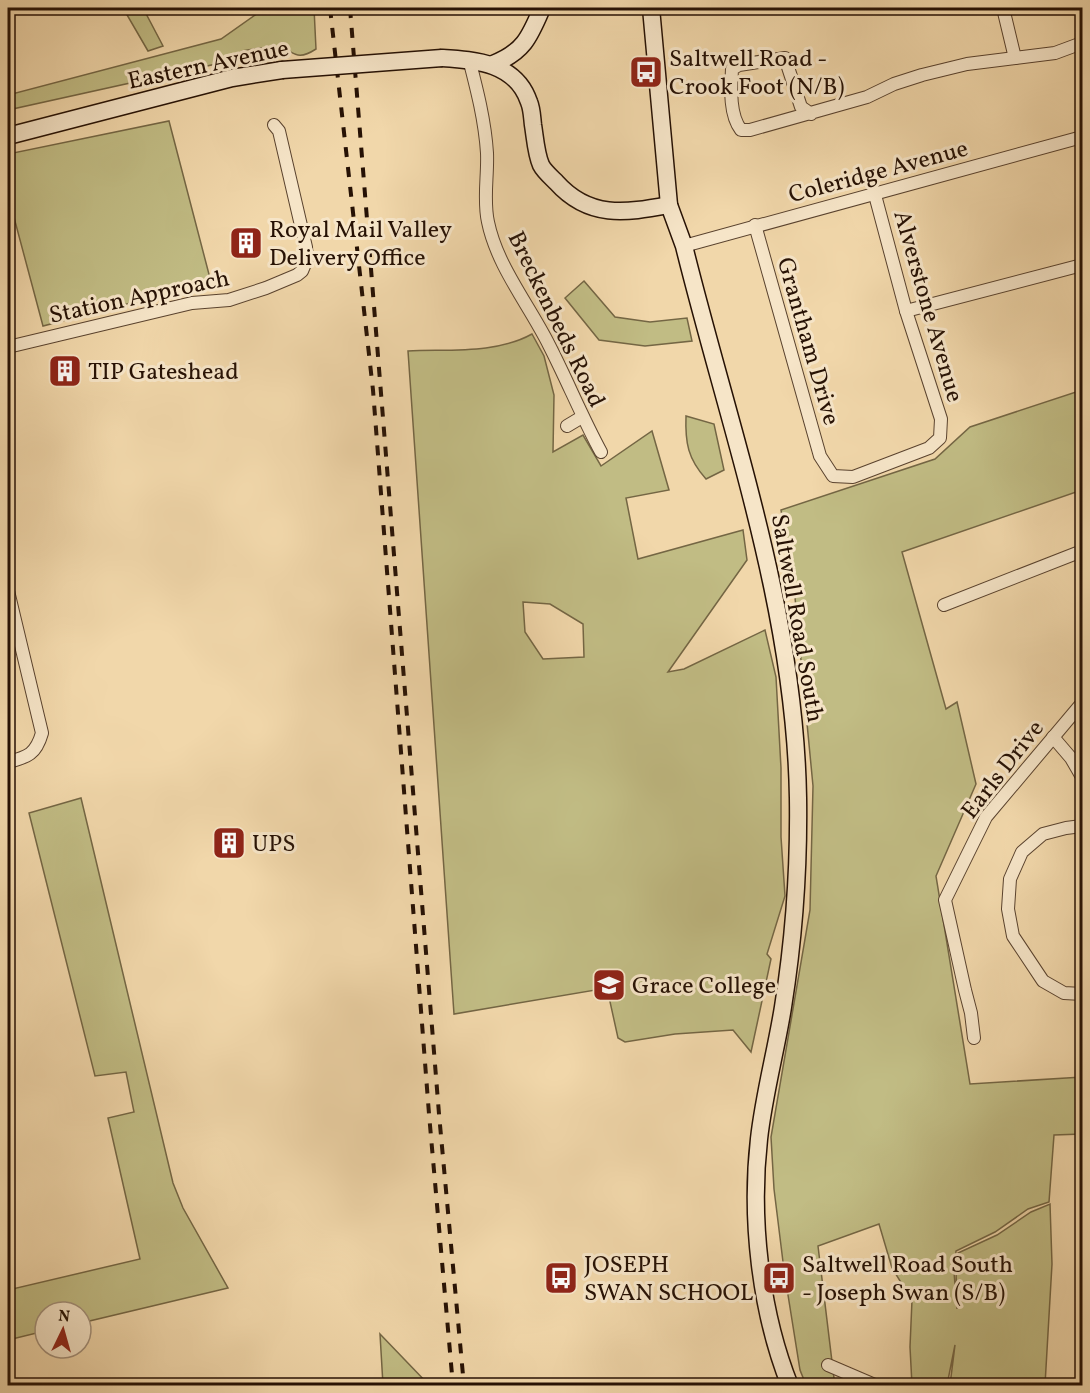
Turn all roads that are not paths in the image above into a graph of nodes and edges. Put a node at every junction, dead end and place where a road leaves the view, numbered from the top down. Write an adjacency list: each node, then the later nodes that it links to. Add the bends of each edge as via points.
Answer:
1 (542, 8): 7 (street, via 523,46)
2 (651, 8): 13 (street, Saltwell Road South)
3 (1003, 8): 5 (street)
4 (1083, 43): 5 (street, via 1055,53)
5 (1015, 58): 8 (street, via 922,75)
6 (469, 59): 7 (street, Eastern Avenue); 10 (street, Eastern Avenue, bridge, via 282,70 232,78); 19 (street, Breckenbeds Road, via 485,131 487,220 491,234)
7 (493, 64): 13 (street, via 520,86 529,102 540,164 561,189 587,206 604,211)
8 (810, 114): 8 (street, via 801,108 785,58 732,69 730,89 741,130)
9 (274, 125): 18 (street, Station Approach, via 279,131 306,247 305,264 297,275 229,300 192,303)
10 (8, 136)
11 (1083, 136): 12 (street, Coleridge Avenue)
12 (875, 195): 14 (street, Coleridge Avenue); 17 (street, Alverstone Avenue)
13 (669, 205): 15 (street, Saltwell Road South)
14 (754, 225): 15 (street, Coleridge Avenue); 21 (street, Grantham Drive, via 820,456 833,476 853,477 928,448 940,438)
15 (684, 246): 34 (street, Saltwell Road South, via 760,531 786,661 795,739 798,855 793,924 759,1139 756,1186 763,1284)
16 (1083, 265): 17 (street)
17 (906, 311): 21 (street, Alverstone Avenue)
18 (8, 347)
19 (582, 417): 20 (street); 22 (street, Breckenbeds Road)
20 (567, 426)
21 (942, 428)
22 (601, 452)
23 (1083, 551): 25 (street)
24 (8, 591): 28 (street, via 42,733 39,745 29,755)
25 (944, 605)
26 (1083, 703): 27 (street, Earls Drive)
27 (1053, 736): 29 (street); 32 (street, Earls Drive, via 986,817 945,900)
28 (8, 762)
29 (1083, 777)
30 (1083, 826): 31 (street, via 1043,834 1022,852 1010,879 1008,909 1013,936 1043,981 1064,993)
31 (1083, 994)
32 (974, 1038)
33 (828, 1365): 35 (street)
34 (790, 1386)
35 (877, 1386)

